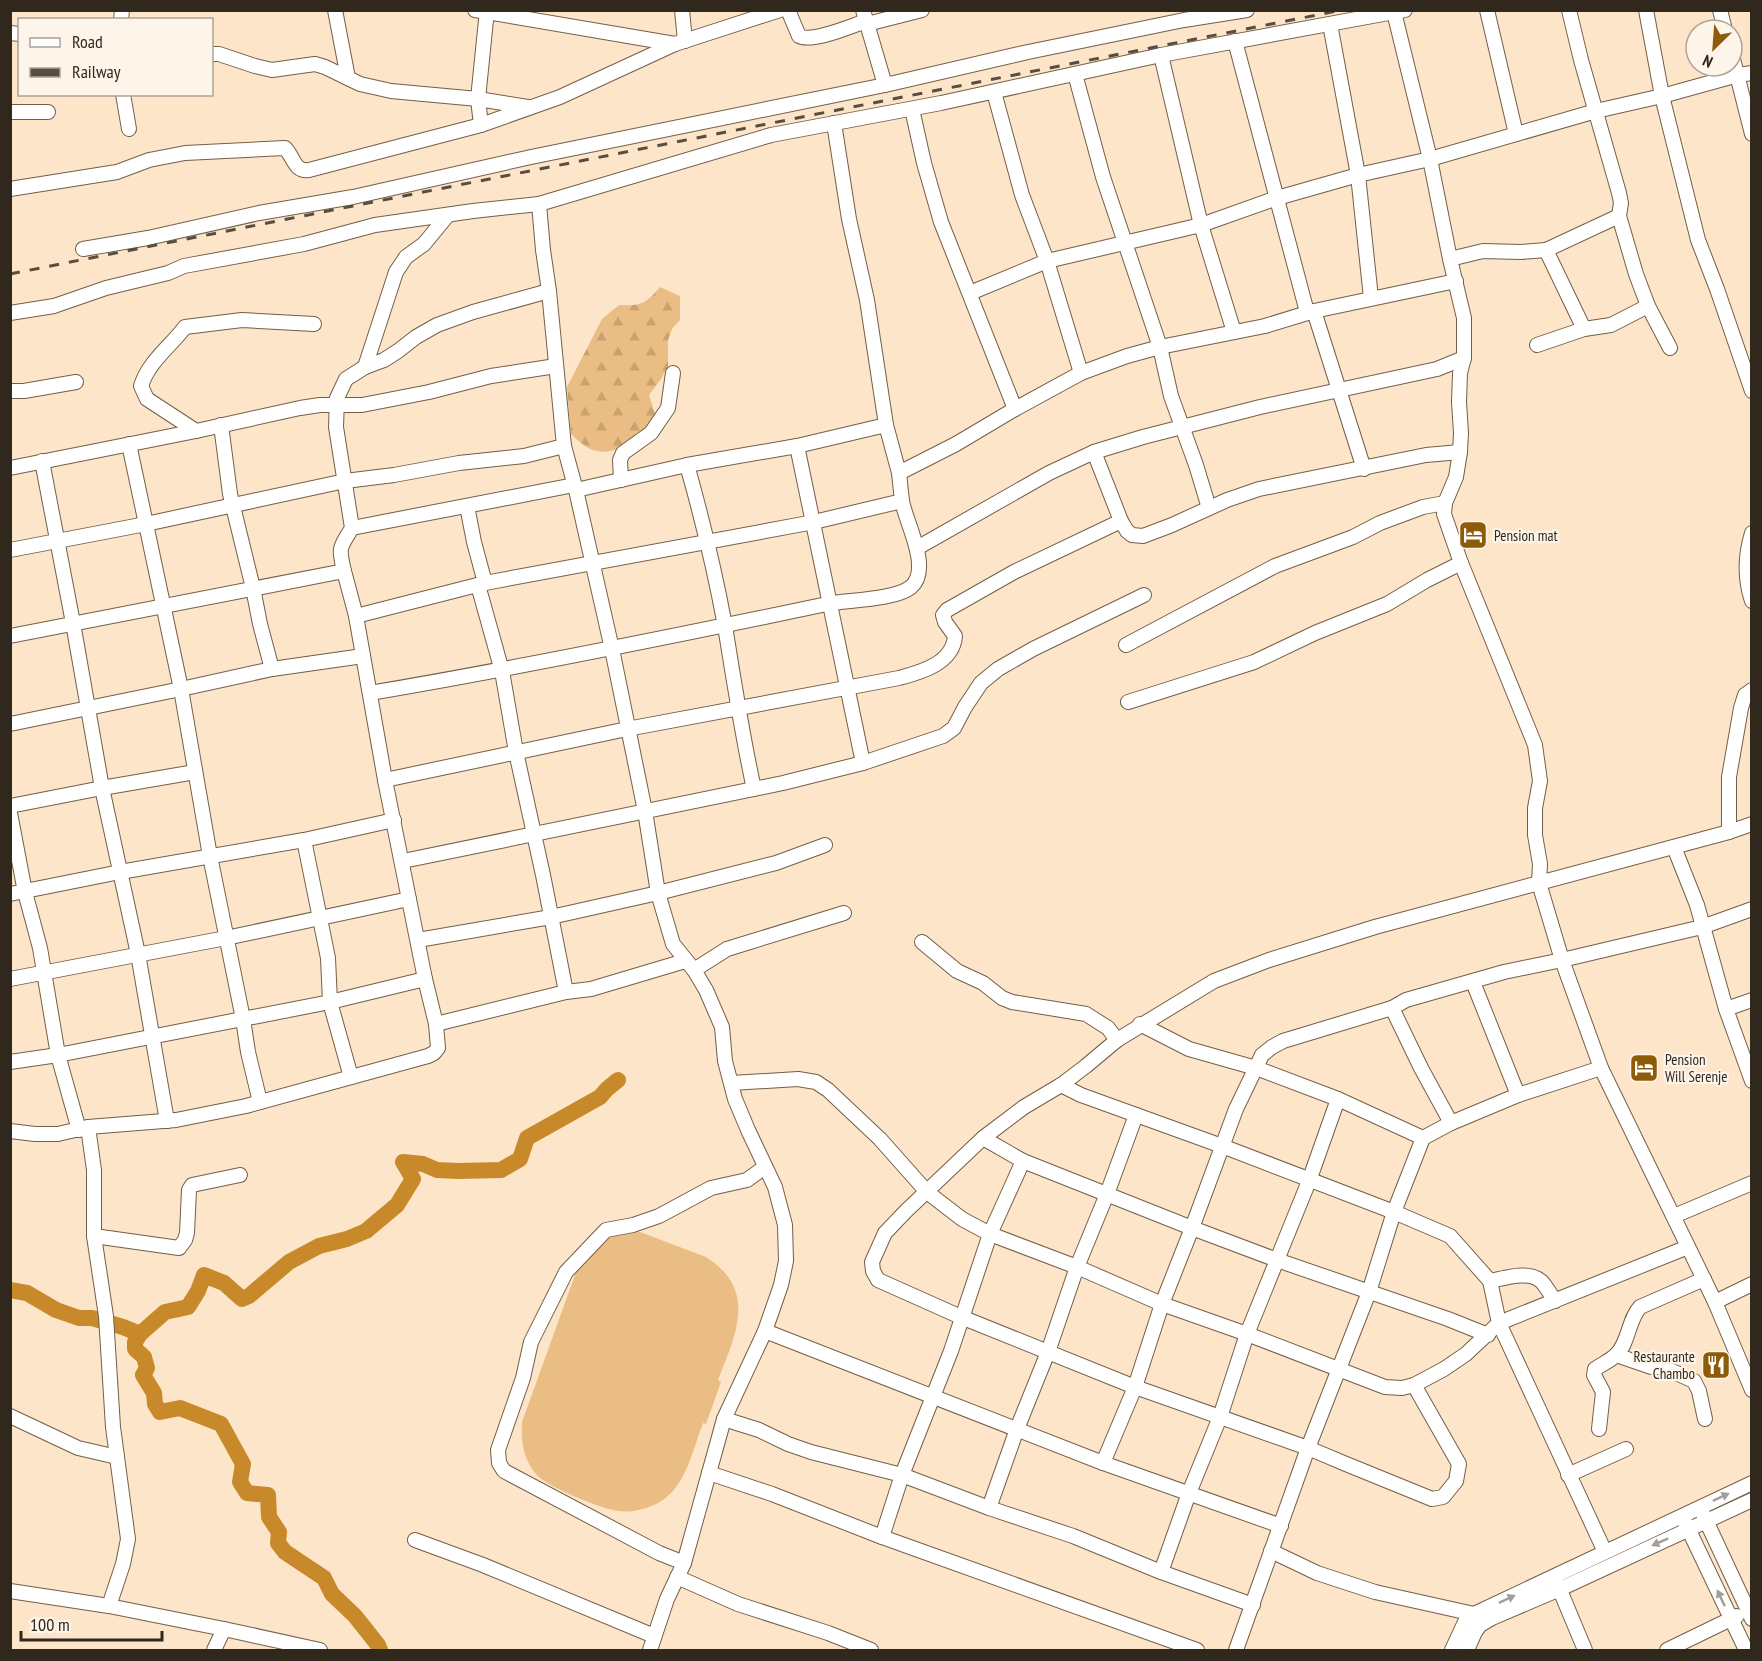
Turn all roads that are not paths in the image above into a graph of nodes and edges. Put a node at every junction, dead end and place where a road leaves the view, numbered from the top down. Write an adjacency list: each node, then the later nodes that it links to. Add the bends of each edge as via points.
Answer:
1 (336, 10): 21 (street)
2 (682, 10): 16 (street)
3 (780, 10): 16 (street)
4 (788, 10): 13 (street, via 804,39)
5 (922, 10): 13 (street)
6 (1246, 10): 12 (street)
7 (1487, 10): 35 (street)
8 (1569, 10): 29 (street)
9 (1646, 10): 25 (street)
10 (482, 11): 16 (street); 26 (street)
11 (1400, 11): 14 (street); 37 (street)
12 (1183, 15): 22 (street)
13 (865, 18): 22 (street)
14 (1330, 24): 15 (street); 38 (street)
15 (1235, 41): 18 (street); 40 (street)
16 (680, 43): 27 (street)
17 (213, 54): 21 (street, via 272,70 315,64)
18 (1161, 55): 19 (street); 44 (street)
19 (1075, 74): 23 (street); 45 (street)
20 (1745, 74): 25 (street); 36 (street)
21 (348, 78): 26 (street, via 391,91)
22 (885, 85): 46 (street, via 353,197)
23 (993, 92): 28 (street); 49 (street, via 1022,195)
24 (123, 96): 34 (street)
25 (1662, 96): 29 (street); 71 (street, via 1698,240)
26 (478, 99): 27 (street); 33 (street)
27 (530, 108): 33 (street)
28 (912, 109): 32 (street); 52 (street, via 940,222)
29 (1596, 111): 35 (street); 43 (street, via 1619,193)
30 (10, 112): 31 (street)
31 (48, 112)
32 (834, 123): 41 (street, via 771,135); 75 (street)
33 (482, 125): 39 (street, via 302,171 285,148 185,153 117,172)
34 (129, 129)
35 (1516, 134): 37 (street)
36 (1752, 134)
37 (1430, 159): 38 (street); 48 (street)
38 (1358, 175): 40 (street); 53 (street)
39 (10, 189)
40 (1277, 198): 44 (street); 55 (street)
41 (539, 204): 42 (street); 51 (street)
42 (447, 216): 56 (street, via 375,225 304,244 184,266 54,306); 65 (street, via 396,272)
43 (1619, 216): 47 (street); 54 (street)
44 (1201, 225): 45 (street); 59 (street)
45 (1125, 242): 49 (street); 61 (street)
46 (83, 249)
47 (1546, 250): 48 (street, via 1483,251); 58 (street)
48 (1450, 259): 50 (street)
49 (1047, 261): 52 (street); 67 (street)
50 (1456, 281): 53 (street); 63 (street, via 1464,318)
51 (549, 291): 64 (street); 65 (street, via 437,325 384,360)
52 (970, 293): 73 (street)
53 (1371, 298): 55 (street)
54 (1648, 306): 58 (street, via 1611,325); 62 (street)
55 (1311, 312): 59 (street); 69 (street)
56 (10, 313)
57 (314, 324): 77 (street, via 242,320 185,327 155,361 141,386 147,399)
58 (1584, 329): 60 (street)
59 (1234, 332): 61 (street)
60 (1537, 345)
61 (1160, 347): 67 (street); 76 (street)
62 (1670, 348)
63 (1464, 358): 69 (street, via 1437,369); 82 (street, via 1460,373)
64 (556, 366): 72 (street, via 491,376 362,405); 79 (street)
65 (365, 367): 72 (street, via 346,379)
66 (673, 374): 88 (street, via 668,408 651,433 623,453)
67 (1082, 374): 73 (street)
68 (76, 382): 70 (street)
69 (1340, 389): 76 (street); 86 (street)
70 (10, 391)
71 (1752, 391)
72 (336, 406): 74 (street, via 300,408); 89 (street)
73 (1015, 409): 87 (street)
74 (221, 425): 77 (street); 93 (street)
75 (886, 425): 80 (street); 87 (street)
76 (1182, 427): 81 (street); 95 (street)
77 (196, 431): 78 (street)
78 (129, 444): 83 (street); 98 (street)
79 (564, 446): 89 (street, via 524,456); 90 (street)
80 (797, 446): 84 (street); 97 (street)
81 (1094, 452): 96 (street); 103 (street)
82 (1460, 452): 86 (street); 92 (street, via 1456,477)
83 (42, 461): 85 (street); 101 (street)
84 (687, 465): 88 (street); 102 (street)
85 (10, 468)
86 (1364, 469): 95 (street, via 1259,489)
87 (898, 473): 91 (street)
88 (621, 480): 90 (street)
89 (345, 481): 93 (street); 99 (street)
90 (575, 487): 94 (street); 105 (street)
91 (902, 501): 97 (street); 103 (street)
92 (1445, 503): 106 (street, via 1444,514); 118 (street, via 1423,507 1275,566)
93 (232, 506): 98 (street); 109 (street)
94 (467, 506): 99 (street); 108 (street)
95 (1209, 508): 96 (street, via 1143,536 1132,535)
96 (1121, 521): 123 (street, via 1014,572 947,610 943,615 955,642 940,662 899,678)
97 (814, 522): 102 (street); 112 (street)
98 (146, 524): 101 (street); 113 (street)
99 (352, 528): 107 (street, via 342,542)
100 (1752, 533): 111 (street, via 1745,563)
101 (57, 541): 104 (street); 115 (street)
102 (707, 541): 105 (street); 116 (street)
103 (916, 548): 112 (street, via 920,568 910,587 890,595)
104 (10, 550)
105 (594, 563): 108 (street); 119 (street)
106 (1461, 563): 127 (street, via 1387,604 1254,662); 151 (street, via 1535,745 1540,781 1535,817)
107 (344, 571): 109 (street); 114 (street)
108 (482, 584): 114 (street); 122 (street)
109 (253, 588): 113 (street); 121 (street)
110 (1144, 595): 133 (street, via 998,669 981,683 954,728 943,736)
111 (1752, 601)
112 (830, 603): 116 (street); 123 (street)
113 (163, 607): 115 (street); 124 (street)
114 (356, 616): 120 (street)
115 (74, 622): 117 (street); 128 (street)
116 (725, 626): 119 (street); 129 (street)
117 (10, 636)
118 (1126, 645)
119 (612, 649): 122 (street); 131 (street)
120 (363, 656): 121 (street); 126 (street)
121 (272, 669): 124 (street)
122 (502, 671): 126 (street); 132 (street)
123 (848, 688): 129 (street); 133 (street)
124 (181, 689): 128 (street); 134 (street)
125 (1752, 690): 143 (street, via 1741,708 1729,777)
126 (370, 693): 135 (street)
127 (1128, 702)
128 (88, 707): 130 (street); 136 (street)
129 (737, 708): 131 (street); 137 (street)
130 (10, 724)
131 (627, 729): 132 (street); 139 (street)
132 (516, 752): 135 (street); 144 (street)
133 (863, 763): 137 (street)
134 (195, 772): 136 (street); 148 (street)
135 (385, 780): 141 (street)
136 (102, 788): 138 (street); 150 (street)
137 (754, 789): 139 (street)
138 (10, 806)
139 (645, 812): 144 (street); 153 (street)
140 (10, 813): 152 (street)
141 (394, 820): 145 (street); 149 (street)
142 (1752, 824): 143 (street)
143 (1729, 832): 147 (street)
144 (534, 833): 149 (street); 158 (street)
145 (304, 840): 148 (street); 159 (street)
146 (825, 845): 153 (street, via 776,863)
147 (1674, 847): 151 (street); 160 (street)
148 (210, 856): 150 (street); 161 (street)
149 (403, 861): 155 (street)
150 (120, 872): 152 (street); 164 (street)
151 (1539, 883): 165 (street); 178 (street, via 1269,960 1214,981)
152 (25, 892): 154 (street); 167 (street)
153 (657, 893): 158 (street); 166 (street, via 673,944)
154 (10, 894)
155 (409, 899): 159 (street); 162 (street)
156 (1752, 909): 160 (street)
157 (844, 914): 166 (street)
158 (551, 916): 162 (street); 171 (street)
159 (320, 917): 161 (street); 173 (street, via 328,958)
160 (1702, 927): 165 (street); 175 (street)
161 (226, 938): 164 (street); 176 (street)
162 (418, 940): 169 (street)
163 (922, 942): 180 (street, via 957,971 983,983 1002,998 1086,1014 1108,1028)
164 (138, 954): 167 (street); 179 (street)
165 (1562, 960): 170 (street); 184 (street)
166 (689, 965): 171 (street); 187 (street, via 706,990 722,1027)
167 (44, 973): 168 (street); 181 (street)
168 (10, 979)
169 (425, 979): 173 (street); 177 (street)
170 (1473, 982): 174 (street, via 1406,1000); 189 (street)
171 (566, 992): 177 (street)
172 (1752, 1000): 175 (street)
173 (330, 1002): 176 (street); 185 (street)
174 (1392, 1008): 183 (street, via 1283,1041 1262,1055); 194 (street)
175 (1726, 1009): 186 (street)
176 (243, 1019): 179 (street); 191 (street)
177 (436, 1024): 185 (street, via 438,1048 434,1053)
178 (1140, 1024): 180 (street); 183 (street, via 1189,1049)
179 (152, 1036): 181 (street); 193 (street)
180 (1117, 1040): 188 (street)
181 (58, 1055): 182 (street); 195 (street)
182 (10, 1062)
183 (1256, 1068): 190 (street); 199 (street)
184 (1601, 1068): 189 (street); 208 (street)
185 (351, 1077): 191 (street)
186 (1752, 1081)
187 (731, 1083): 201 (street); 205 (street, via 798,1079 816,1082 880,1139)
188 (1061, 1084): 192 (street); 197 (street)
189 (1518, 1095): 194 (street)
190 (1338, 1099): 198 (street); 203 (street)
191 (260, 1102): 193 (street)
192 (1136, 1115): 199 (street); 206 (street)
193 (167, 1121): 195 (street)
194 (1451, 1123): 198 (street)
195 (84, 1129): 196 (street, via 58,1134); 211 (street, via 94,1170)
196 (10, 1131)
197 (983, 1138): 200 (street); 205 (street)
198 (1423, 1138): 207 (street)
199 (1222, 1146): 203 (street); 209 (street)
200 (1023, 1161): 206 (street); 210 (street)
201 (765, 1167): 224 (street, via 785,1225 786,1261 782,1285); 260 (street, via 747,1180 711,1188 659,1215 606,1230 588,1248 566,1272 531,1342 498,1450 504,1471)
202 (240, 1175): 211 (street, via 192,1185 185,1240 179,1248)
203 (1309, 1180): 207 (street); 213 (street)
204 (1752, 1183): 208 (street)
205 (927, 1192): 210 (street, via 962,1219); 222 (street, via 885,1233 872,1262 873,1271 878,1280)
206 (1107, 1194): 209 (street); 214 (street)
207 (1394, 1212): 216 (street, via 1450,1236); 218 (street)
208 (1674, 1216): 212 (street)
209 (1192, 1228): 213 (street); 221 (street)
210 (990, 1234): 214 (street); 222 (street)
211 (94, 1236): 242 (street, via 106,1316)
212 (1688, 1247): 215 (street); 219 (street)
213 (1277, 1260): 218 (street); 225 (street)
214 (1077, 1267): 221 (street); 227 (street)
215 (1704, 1279): 220 (street); 228 (street, via 1640,1307)
216 (1490, 1281): 219 (street, via 1533,1277); 223 (street)
217 (1752, 1284): 220 (street)
218 (1369, 1292): 226 (street); 229 (street)
219 (1555, 1300): 223 (street)
220 (1715, 1302): 232 (street)
221 (1162, 1304): 225 (street); 231 (street)
222 (961, 1317): 227 (street); 233 (street)
223 (1499, 1323): 226 (street); 246 (street)
224 (765, 1331): 233 (street); 236 (street)
225 (1247, 1334): 229 (street); 235 (street)
226 (1488, 1335): 230 (street, via 1452,1364)
227 (1048, 1352): 231 (street); 238 (street)
228 (1616, 1355): 237 (street, via 1663,1367 1694,1381 1700,1390); 239 (street, via 1595,1369 1603,1392)
229 (1337, 1370): 230 (street, via 1385,1388); 240 (street)
230 (1414, 1385): 240 (street, via 1459,1464 1456,1481 1443,1497 1432,1498)
231 (1135, 1387): 235 (street); 243 (street)
232 (1752, 1390)
233 (933, 1396): 238 (street); 245 (street)
234 (10, 1416): 242 (street, via 78,1448)
235 (1220, 1417): 240 (street); 248 (street)
236 (724, 1419): 244 (street); 245 (street, via 811,1452)
237 (1705, 1419)
238 (1017, 1429): 243 (street); 251 (street)
239 (1599, 1429)
240 (1308, 1448): 254 (street)
241 (1626, 1449): 246 (street)
242 (117, 1457): 266 (street, via 128,1539)
243 (1104, 1463): 248 (street)
244 (709, 1473): 256 (street); 260 (street)
245 (902, 1475): 251 (street); 256 (street)
246 (1568, 1475): 259 (street)
247 (1752, 1483): 250 (street, one-way to 247)
248 (1189, 1493): 254 (street); 261 (street)
249 (1752, 1500): 253 (street)
250 (1699, 1507): 252 (street); 253 (street)
251 (989, 1508): 261 (street, via 1073,1536)
252 (1682, 1516): 255 (street); 259 (street)
253 (1706, 1521): 255 (street); 268 (street)
254 (1281, 1526): 258 (street)
255 (1689, 1529): 263 (street, one-way to 263); 269 (street, one-way to 255)
256 (882, 1537): 276 (street)
257 (415, 1540): 271 (street)
258 (1271, 1551): 265 (street); 267 (street, via 1317,1573 1375,1592)
259 (1605, 1552): 263 (street)
260 (684, 1563): 262 (street)
261 (1161, 1572): 265 (street)
262 (677, 1577): 271 (street); 275 (street, via 738,1604)
263 (1557, 1583): 267 (street, one-way to 263); 279 (street, via 1480,1625); 280 (street)
264 (10, 1591): 266 (street)
265 (1253, 1605): 277 (street)
266 (109, 1606): 270 (street)
267 (1474, 1614): 278 (street, via 1465,1622)
268 (1750, 1615): 269 (street)
269 (1731, 1618): 281 (street); 282 (street)
270 (224, 1629): 272 (street); 273 (street)
271 (654, 1636): 274 (street)
272 (214, 1650)
273 (320, 1650)
274 (650, 1650)
275 (871, 1650)
276 (1197, 1650)
277 (1236, 1650)
278 (1452, 1650)
279 (1467, 1650)
280 (1585, 1650)
281 (1667, 1650)
282 (1746, 1650)

